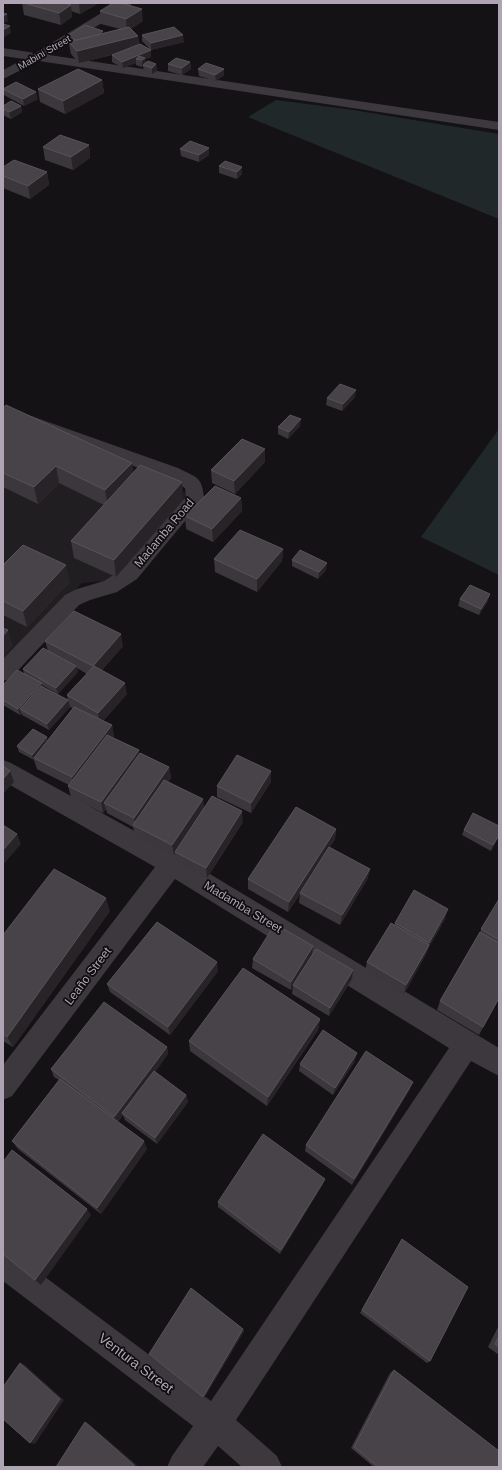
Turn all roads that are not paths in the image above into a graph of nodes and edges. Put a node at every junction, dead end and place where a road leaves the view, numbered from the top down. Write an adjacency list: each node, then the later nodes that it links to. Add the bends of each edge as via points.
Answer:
1 (126, 3): 3 (street, Mabini Street)
2 (3, 52): 3 (street)
3 (37, 58): 4 (street, Mabini Street); 5 (street)
4 (3, 75)
5 (499, 126)
6 (3, 412): 7 (street, Madamba Road, via 172,473 194,485 195,498 130,574 110,587 72,600)
7 (3, 673)
8 (3, 770): 9 (street, Madamba Street)
9 (172, 864): 10 (street, Madamba Street); 12 (street, Leaño Street)
10 (468, 1043): 11 (street, Madamba Street); 14 (street)
11 (499, 1064)
12 (3, 1087)
13 (3, 1263): 14 (street, Ventura Street)
14 (214, 1423): 15 (street); 16 (street, Ventura Street)
15 (183, 1467)
16 (266, 1467)

